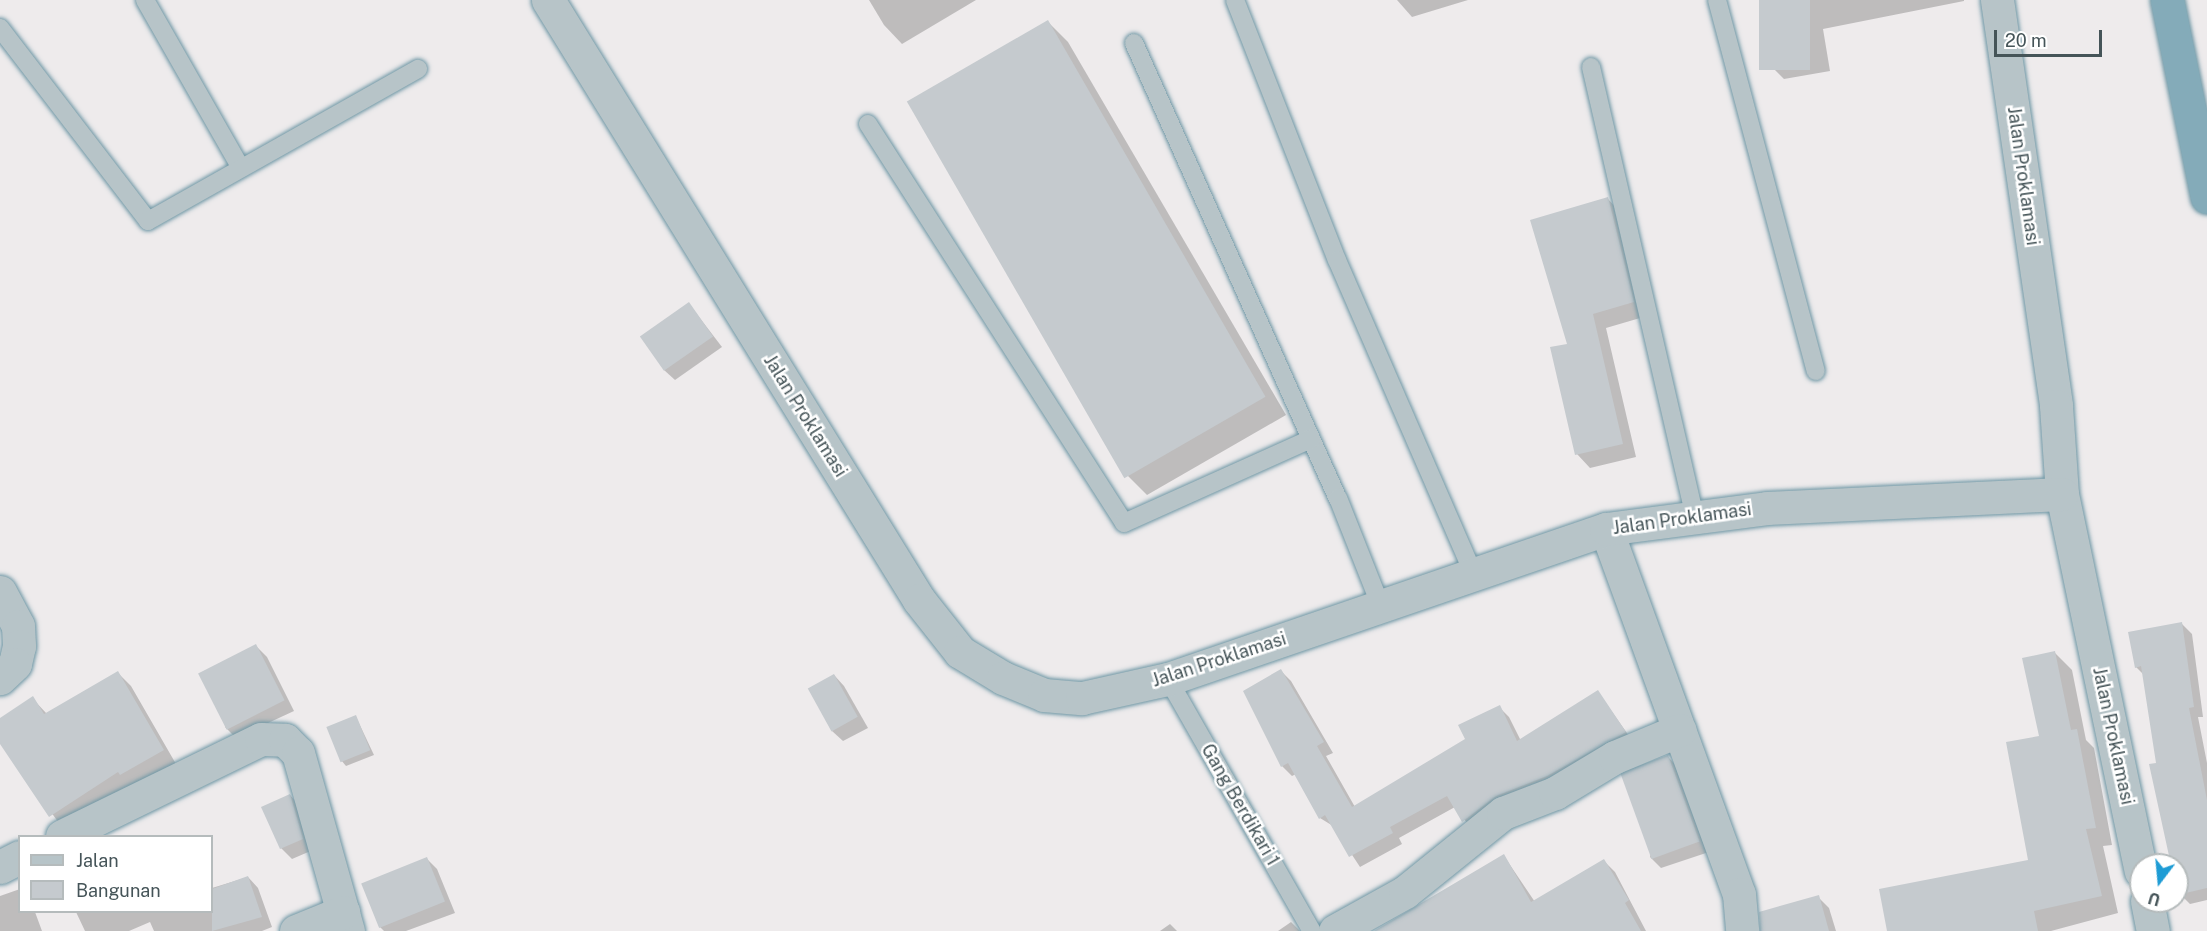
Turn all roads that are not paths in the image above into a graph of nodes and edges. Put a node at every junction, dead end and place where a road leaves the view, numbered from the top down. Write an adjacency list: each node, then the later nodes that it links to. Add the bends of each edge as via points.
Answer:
1 (145, 0): 12 (lane)
2 (548, 0): 23 (street, Jalan Proklamasi, via 919,600 960,652 1003,678 1044,695 1082,698)
3 (1235, 0): 19 (lane, via 1337,260)
4 (1717, 0): 14 (lane)
5 (1997, 0): 16 (street, Jalan Proklamasi, via 2056,406)
6 (2167, 0): 13 (highway)
7 (0, 28): 12 (lane, via 148,221)
8 (1134, 43): 15 (lane)
9 (1591, 67): 17 (lane)
10 (418, 69): 12 (lane)
11 (867, 124): 15 (lane, via 1124,523)
12 (241, 168)
13 (2207, 197)
14 (1816, 371)
15 (1311, 439): 21 (lane)
16 (2062, 494): 17 (street, Jalan Proklamasi, via 1767,508); 26 (street, Jalan Proklamasi)
17 (1695, 516): 18 (street, Jalan Proklamasi)
18 (1606, 529): 19 (street, Jalan Proklamasi); 24 (street)
19 (1473, 573): 21 (street, Jalan Proklamasi)
20 (0, 592): 22 (street, via 18,626 19,646 15,664)
21 (1380, 604): 23 (street, Jalan Proklamasi)
22 (0, 678)
23 (1168, 679): 33 (lane, Gang Berdikari 1)
24 (1680, 730): 31 (street, via 1739,894); 34 (street, via 1615,757 1555,793 1503,813 1405,891)
25 (66, 835): 30 (street, via 261,739 276,737 298,753)
26 (2137, 853)
27 (18, 858): 28 (street)
28 (0, 867)
29 (2149, 913): 35 (street)
30 (345, 921): 32 (street)
31 (1743, 930)
32 (296, 931)
33 (1312, 931)
34 (1335, 931)
35 (2153, 931)

